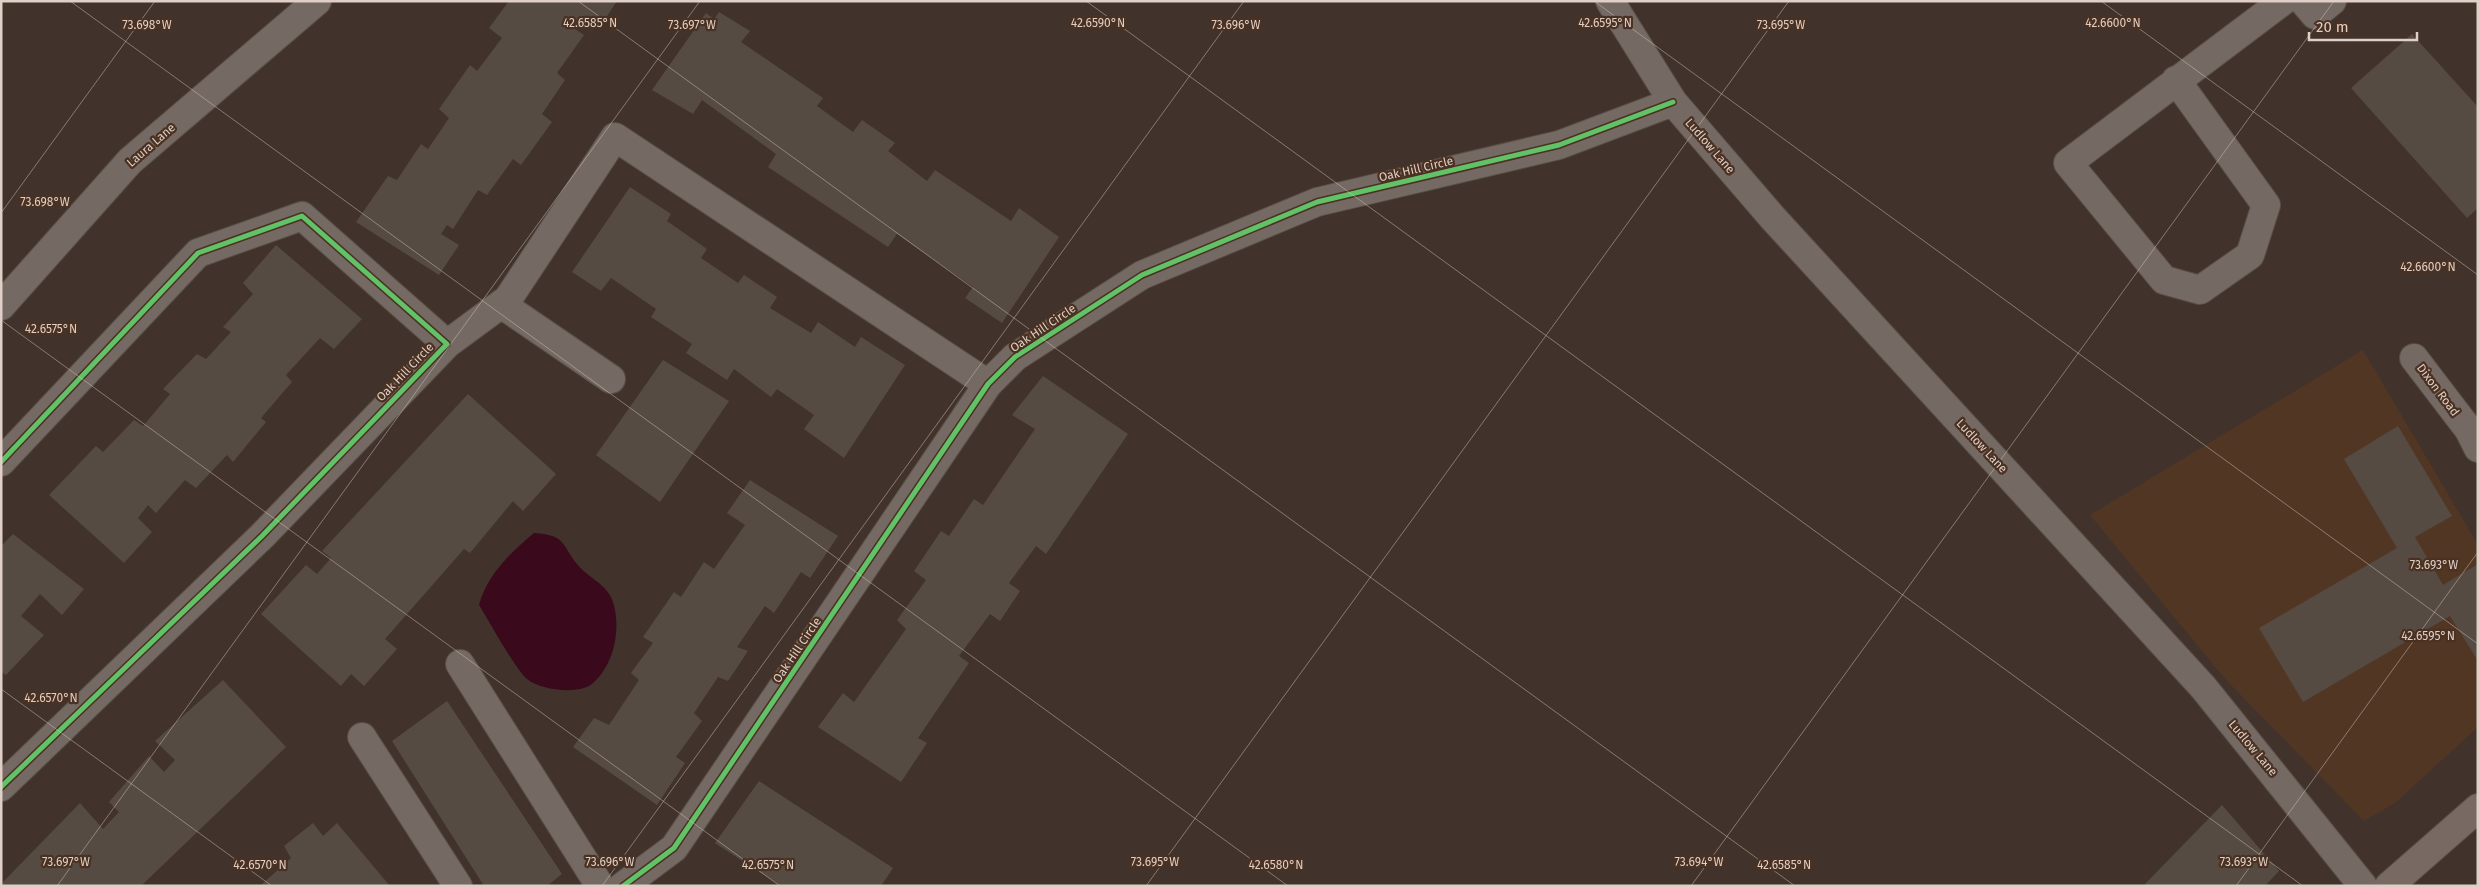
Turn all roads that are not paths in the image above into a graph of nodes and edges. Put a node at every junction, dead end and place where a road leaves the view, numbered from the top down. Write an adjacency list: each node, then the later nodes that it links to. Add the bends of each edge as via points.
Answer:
1 (317, 1): 9 (street, Laura Lane, via 130,161)
2 (1610, 1): 7 (street, Ludlow Lane)
3 (2283, 1): 6 (street)
4 (2303, 1): 5 (street, via 2315,15)
5 (2332, 1)
6 (2176, 80): 6 (street, via 2068,163 2164,280 2200,290 2250,255 2266,205)
7 (1673, 102): 13 (street, Oak Hill Circle, via 1559,145 1317,202 1142,275 1014,358); 23 (street, Ludlow Lane, via 1772,217 2203,687)
8 (501, 304): 10 (street, Oak Hill Circle); 12 (street); 13 (street, Oak Hill Circle, via 508,299 615,137)
9 (1, 306)
10 (447, 344): 15 (street, Oak Hill Circle, via 302,216 198,253); 18 (street, Oak Hill Circle, via 262,536)
11 (2414, 358): 14 (street, Dixon Road, via 2469,430)
12 (611, 379)
13 (988, 384): 22 (street, Oak Hill Circle, via 674,848)
14 (2478, 448)
15 (1, 462)
16 (460, 664): 21 (street)
17 (362, 737): 20 (street)
18 (1, 787)
19 (2478, 808): 24 (main road)
20 (458, 886)
21 (600, 886)
22 (623, 886)
23 (2363, 886)
24 (2389, 886)

